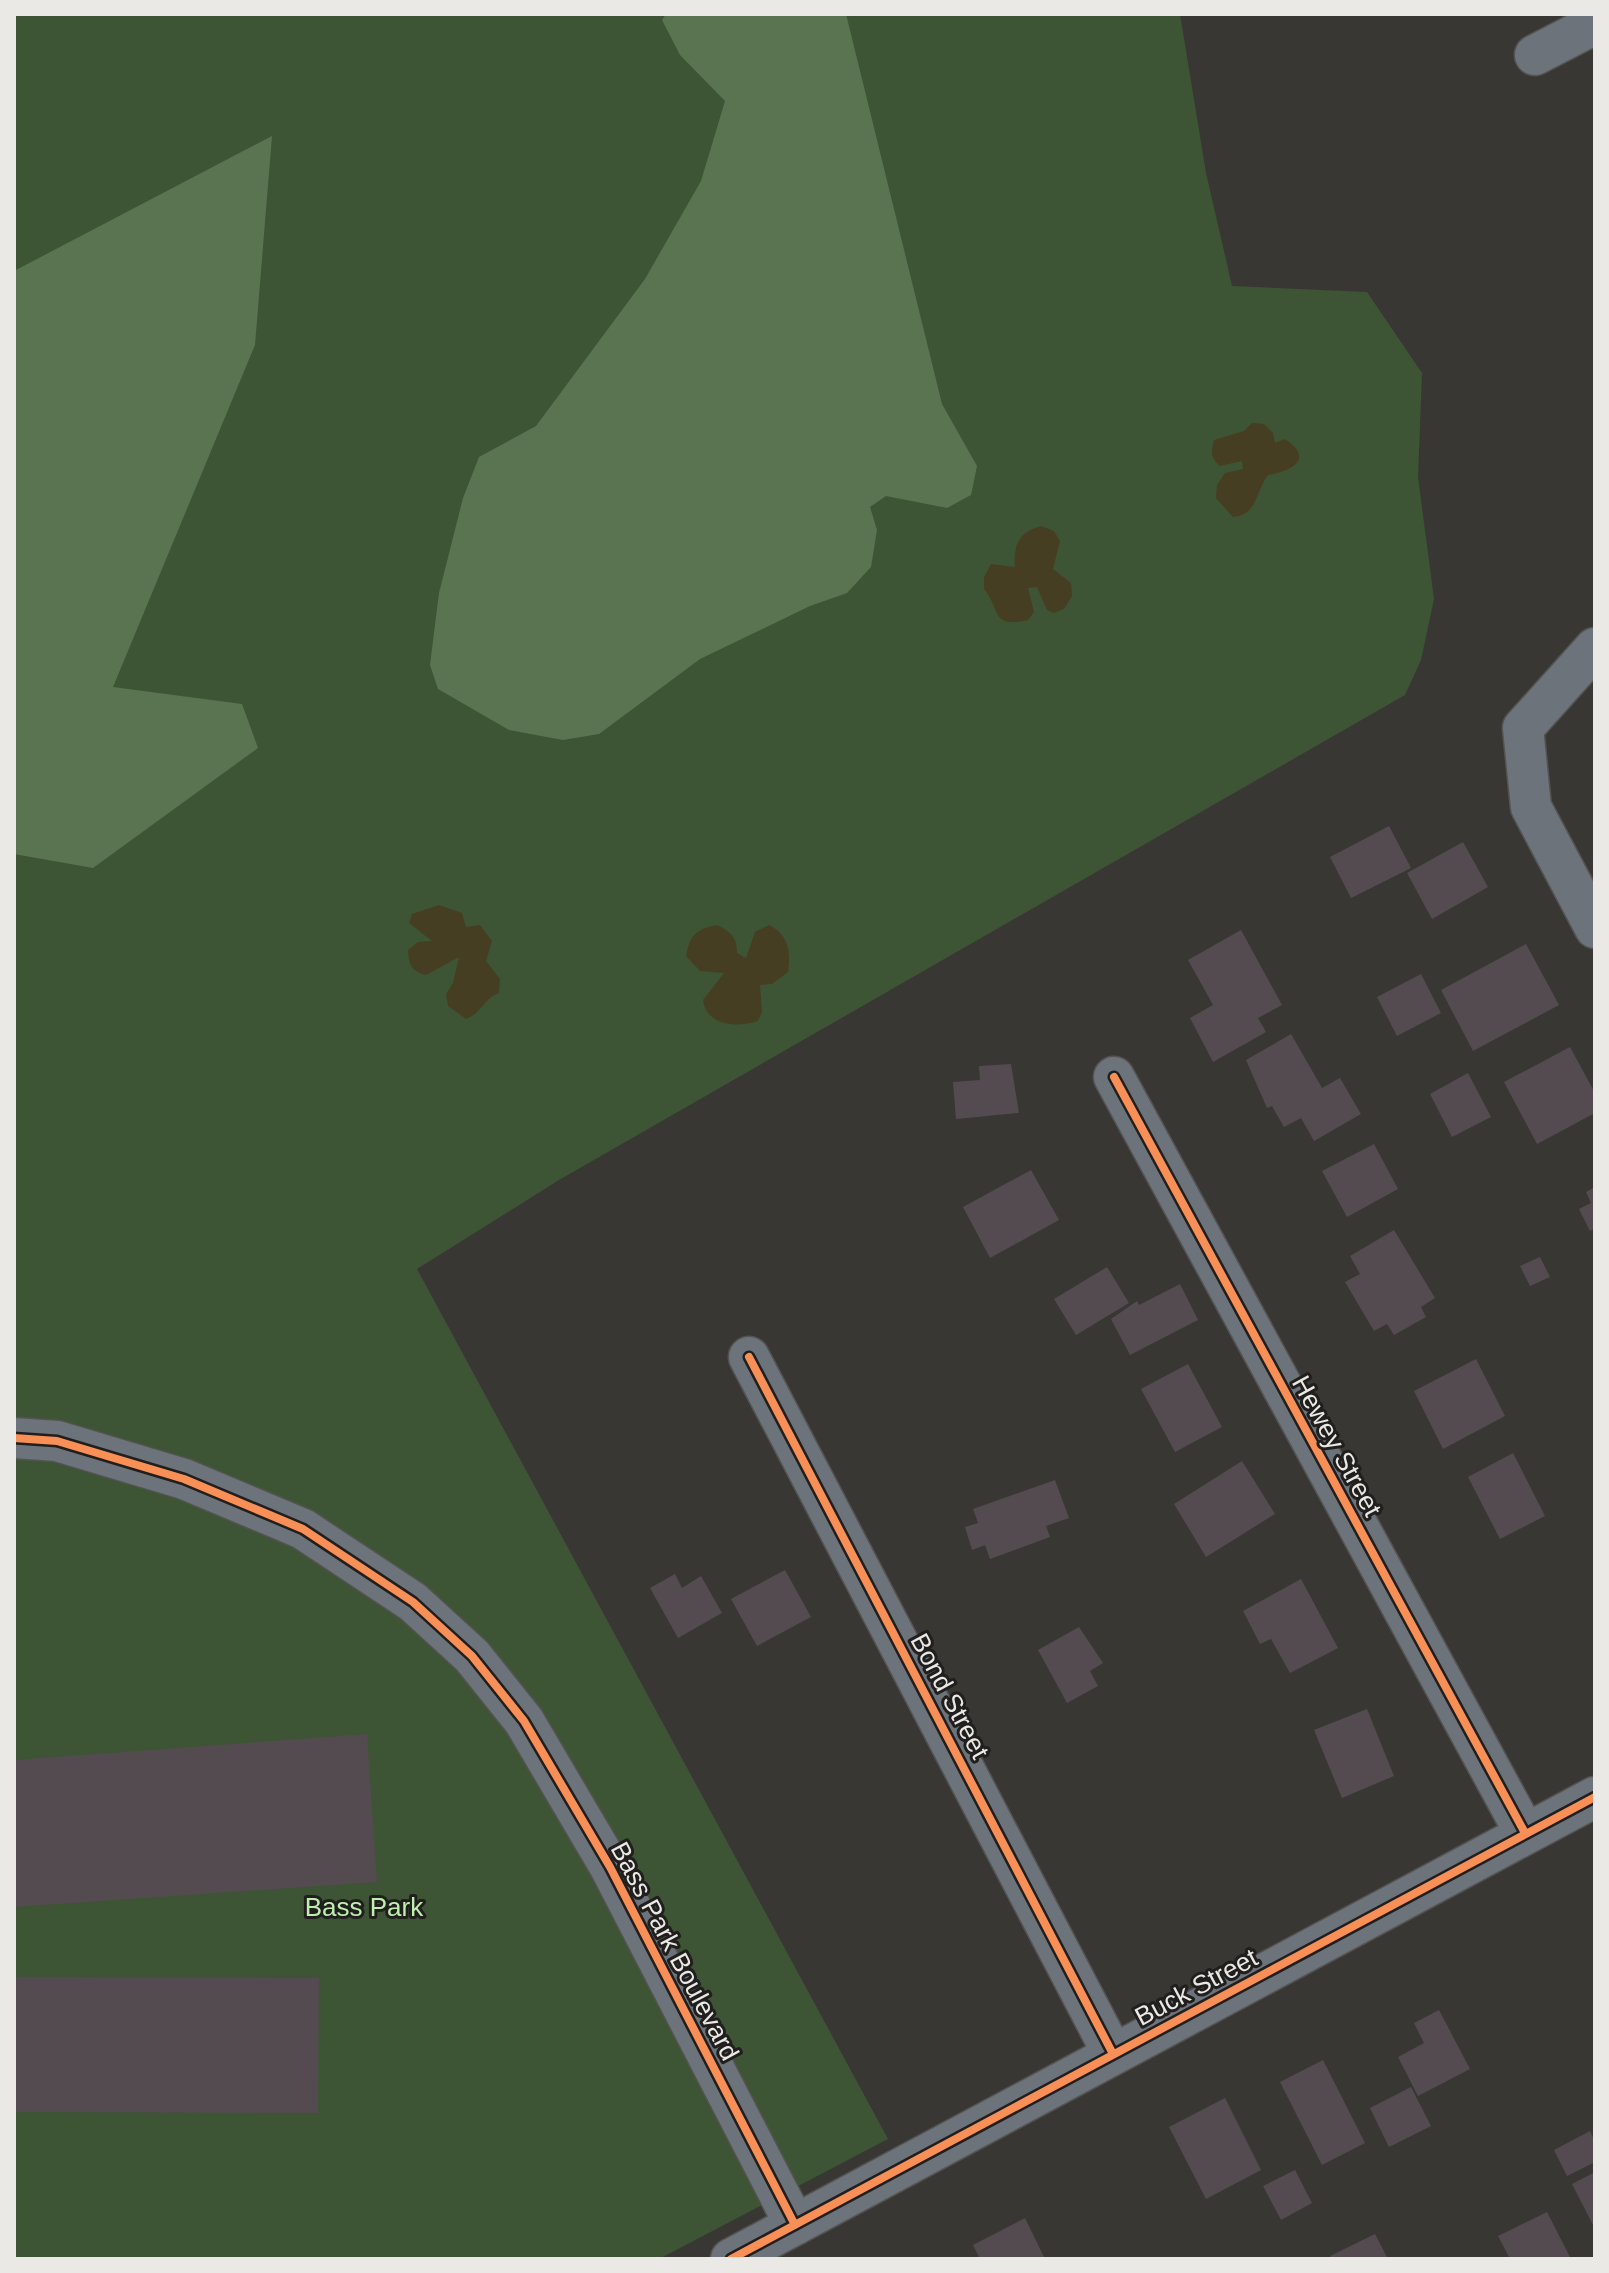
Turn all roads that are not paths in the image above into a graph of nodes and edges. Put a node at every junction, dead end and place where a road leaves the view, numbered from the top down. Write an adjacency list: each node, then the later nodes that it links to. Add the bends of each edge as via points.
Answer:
1 (1595, 24): 2 (street)
2 (1535, 55)
3 (1595, 648): 4 (street, via 1523,728 1531,807)
4 (1595, 928)
5 (1114, 1077): 9 (street, Hewey Street)
6 (749, 1357): 10 (street, Bond Street)
7 (14, 1438): 11 (street, Bass Park Boulevard, via 57,1441 184,1479 303,1529 413,1602 472,1656 524,1721 610,1867)
8 (1595, 1797): 9 (street, Buck Street)
9 (1525, 1833): 10 (street, Buck Street)
10 (1113, 2054): 11 (street, Buck Street)
11 (795, 2225): 12 (street, Buck Street)
12 (731, 2259)

